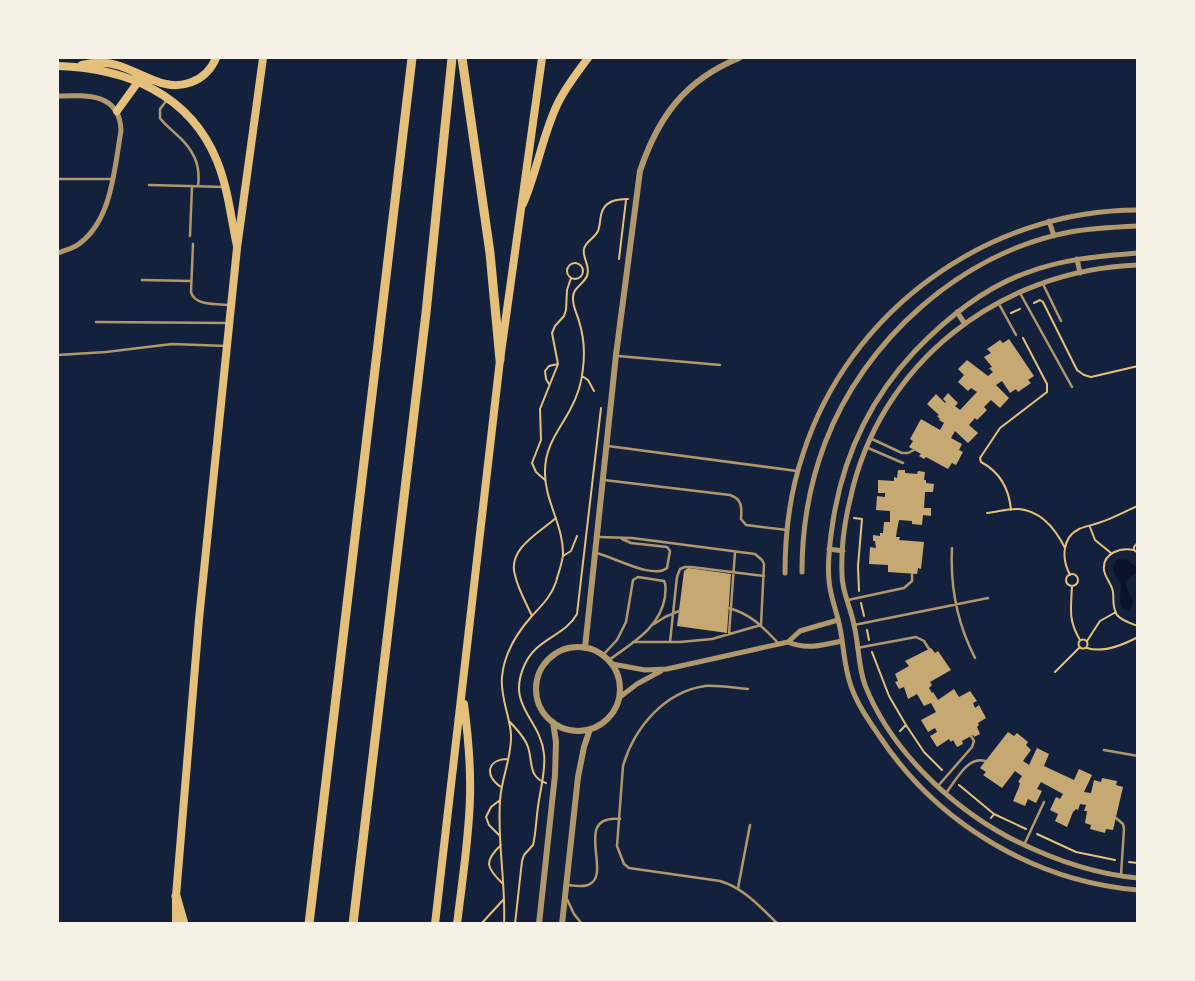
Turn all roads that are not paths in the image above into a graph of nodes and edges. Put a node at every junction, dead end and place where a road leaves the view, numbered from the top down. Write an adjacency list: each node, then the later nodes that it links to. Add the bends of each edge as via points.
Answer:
1 (216, 58): 10 (main road, via 205,75 196,81 177,85 157,82 120,65)
2 (264, 58): 28 (main road)
3 (412, 58): 125 (highway)
4 (452, 58): 126 (highway, via 426,313)
5 (462, 58): 49 (highway, via 490,254)
6 (542, 58): 22 (main road)
7 (588, 58): 22 (main road, via 557,105)
8 (739, 58): 48 (street, via 700,79 679,98 662,120 646,154 640,171)
9 (58, 66): 10 (main road)
10 (75, 66): 11 (main road)
11 (138, 82): 13 (main road); 14 (main road)
12 (58, 96): 14 (street, via 98,98)
13 (169, 98): 19 (lane, via 160,109 160,118 193,153 198,169); 20 (main road, via 194,122 207,141)
14 (117, 111): 16 (street, via 121,131)
15 (58, 179): 16 (lane)
16 (112, 179): 29 (street, via 102,216 91,234 75,247)
17 (149, 185): 18 (lane)
18 (192, 186): 19 (lane); 25 (lane)
19 (198, 186): 20 (lane)
20 (225, 188): 28 (main road)
21 (1138, 210): 23 (street, via 1090,212)
22 (520, 212): 49 (main road)
23 (1049, 221): 26 (street); 59 (street, via 993,242 955,261 916,288 884,319 830,391)
24 (1138, 226): 26 (street)
25 (190, 236)
26 (1054, 236): 70 (street, via 998,257 936,294 905,322 869,363 843,403 818,462 807,506)
27 (193, 244): 35 (lane)
28 (237, 248): 39 (main road)
29 (58, 253)
30 (1138, 253): 31 (street)
31 (1077, 259): 33 (street); 40 (street, via 1025,273)
32 (1138, 265): 33 (street)
33 (1080, 273): 36 (street)
34 (142, 280): 35 (lane)
35 (191, 281): 39 (lane, via 191,295 195,300)
36 (1043, 283): 37 (street); 41 (lane)
37 (1020, 292): 38 (street); 51 (lane)
38 (998, 302): 44 (street); 45 (lane)
39 (231, 305): 43 (main road)
40 (957, 312): 44 (street); 52 (street, via 901,366)
41 (1061, 321)
42 (96, 322): 43 (lane)
43 (229, 323): 46 (main road)
44 (964, 324): 53 (street, via 910,374)
45 (1016, 335)
46 (227, 346): 47 (lane, via 172,344); 122 (main road, via 199,619)
47 (58, 355)
48 (616, 356): 50 (lane); 55 (street)
49 (500, 360): 97 (main road)
50 (720, 365)
51 (1072, 387)
52 (873, 408): 53 (street); 65 (street, via 856,438 843,474)
53 (883, 414): 54 (street)
54 (870, 438): 56 (street); 57 (lane, via 902,453)
55 (606, 446): 59 (lane); 60 (street)
56 (866, 447): 58 (lane); 66 (street, via 852,488)
57 (914, 450)
58 (903, 463)
59 (797, 471): 61 (street)
60 (602, 480): 61 (lane, via 730,495 741,504 741,519 746,525); 62 (street)
61 (786, 530): 71 (street)
62 (596, 537): 63 (lane); 68 (street)
63 (622, 539): 67 (lane); 68 (lane, via 634,544 667,547 670,551 667,568 660,571 641,568)
64 (952, 548): 76 (lane)
65 (829, 549): 66 (street); 80 (street, via 830,591)
66 (843, 551): 75 (street, via 842,578)
67 (735, 552): 69 (lane); 73 (lane, via 759,557 764,564)
68 (594, 553): 90 (street)
69 (733, 572): 73 (lane); 77 (lane); 79 (lane, via 680,569)
70 (802, 572)
71 (785, 573)
72 (912, 574): 75 (lane, via 912,581 904,588)
73 (764, 576): 82 (lane)
74 (988, 598): 76 (lane)
75 (847, 600): 83 (street)
76 (956, 605): 83 (lane); 93 (lane)
77 (730, 608): 82 (lane); 84 (lane)
78 (679, 611): 79 (lane)
79 (673, 613): 81 (lane); 87 (lane)
80 (838, 620): 85 (street); 88 (street, via 800,631)
81 (653, 625): 86 (lane); 94 (lane, via 664,601 666,583 638,577 632,582 628,615)
82 (761, 625): 84 (lane); 89 (lane)
83 (854, 626): 91 (street)
84 (729, 634): 87 (lane, via 696,641)
85 (842, 641): 88 (street, via 811,647); 106 (street, via 846,668 856,698)
86 (633, 642): 87 (lane); 94 (lane)
87 (670, 642)
88 (788, 642): 89 (street)
89 (780, 644): 95 (street)
90 (586, 648): 94 (street); 99 (street, via 570,648 555,654 544,665 538,680 537,696 542,710)
91 (857, 648): 92 (lane, via 916,637); 104 (street, via 871,697 894,736)
92 (929, 649)
93 (976, 658)
94 (608, 660): 95 (street, via 645,670); 98 (street, via 618,674)
95 (667, 669): 98 (street, via 647,678)
96 (748, 689): 110 (lane, via 696,688 659,707 638,733 626,756)
97 (462, 693): 127 (main road); 128 (main road, via 469,745 470,798)
98 (620, 697): 100 (street, via 609,717)
99 (553, 722): 100 (street, via 571,730); 129 (street, via 556,752 554,786)
100 (590, 729): 118 (street, via 580,766)
101 (971, 736): 107 (lane, via 974,741 972,747)
102 (1104, 750): 103 (lane)
103 (1138, 756)
104 (914, 761): 106 (street); 107 (street)
105 (985, 761): 108 (lane, via 979,759 970,763)
106 (905, 770): 117 (street, via 938,804 980,836 1036,865)
107 (938, 786): 108 (street)
108 (946, 794): 113 (street, via 987,824)
109 (1044, 802): 113 (lane)
110 (620, 818): 118 (lane, via 602,821 596,830 594,880 585,886); 119 (lane, via 618,851 629,868 720,881)
111 (1116, 818): 115 (lane, via 1124,827)
112 (750, 824): 119 (lane)
113 (1024, 845): 114 (street)
114 (1079, 868): 115 (street); 117 (street)
115 (1121, 877): 116 (street)
116 (1138, 878)
117 (1076, 879): 120 (street)
118 (566, 885): 121 (street)
119 (738, 888): 132 (lane)
120 (1138, 890)
121 (565, 894): 130 (street); 131 (lane)
122 (176, 896): 123 (main road); 124 (highway)
123 (176, 924)
124 (184, 924)
125 (309, 924)
126 (353, 924)
127 (435, 924)
128 (457, 924)
129 (539, 924)
130 (562, 924)
131 (582, 924)
132 (778, 924)

